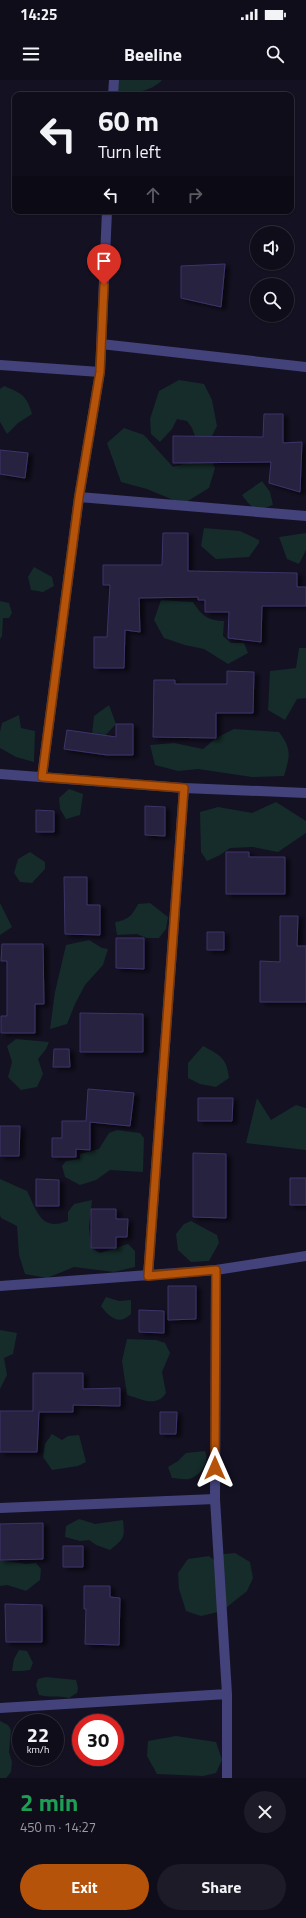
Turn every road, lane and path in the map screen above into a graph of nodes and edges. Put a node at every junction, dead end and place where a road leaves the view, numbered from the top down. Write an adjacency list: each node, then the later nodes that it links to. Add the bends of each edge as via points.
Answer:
1 (114, 80): 2 (street)
2 (113, 92)
3 (107, 214): 4 (street)
4 (101, 344): 6 (street); 7 (street)
5 (0, 365): 7 (street)
6 (306, 367)
7 (100, 372): 8 (street)
8 (79, 497): 9 (street); 11 (street)
9 (306, 516)
10 (0, 774): 11 (street)
11 (42, 777): 12 (street)
12 (184, 788): 13 (street); 16 (street)
13 (306, 794)
14 (306, 1256): 15 (street)
15 (216, 1270): 16 (street); 18 (street)
16 (148, 1276): 17 (street)
17 (0, 1286)
18 (215, 1499): 19 (street); 20 (street)
19 (0, 1508)
20 (227, 1694): 21 (street); 22 (street)
21 (0, 1708)
22 (227, 1778)

